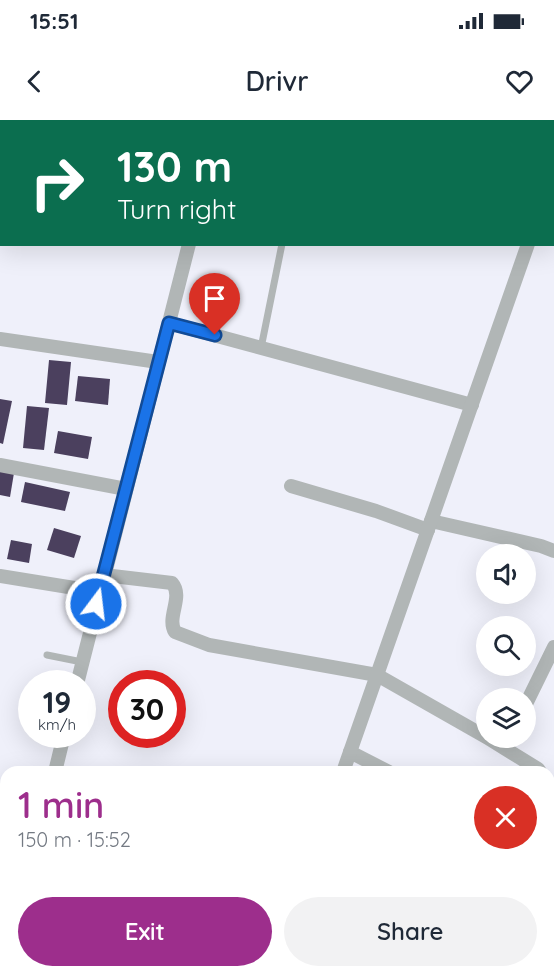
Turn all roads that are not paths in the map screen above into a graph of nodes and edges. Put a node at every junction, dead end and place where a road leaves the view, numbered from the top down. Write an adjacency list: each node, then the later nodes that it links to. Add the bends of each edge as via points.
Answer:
1 (188, 246): 4 (street)
2 (282, 246): 6 (lane)
3 (527, 246): 8 (street)
4 (169, 323): 6 (street); 7 (street)
5 (0, 339): 7 (street)
6 (261, 348): 8 (street)
7 (154, 361): 11 (street)
8 (466, 403): 12 (street)
9 (0, 465): 11 (street)
10 (291, 486): 12 (street)
11 (123, 488): 14 (street)
12 (430, 525): 13 (street); 21 (street)
13 (554, 551)
14 (104, 575): 16 (street); 21 (street, via 172,583 177,592 172,622 175,632 209,645)
15 (0, 576): 16 (street)
16 (97, 592): 19 (street)
17 (554, 647): 22 (street)
18 (47, 655): 19 (lane)
19 (79, 661): 20 (street)
20 (78, 670)
21 (371, 674): 23 (street); 26 (street)
22 (534, 688)
23 (476, 731)
24 (61, 748): 27 (street)
25 (513, 748): 30 (street)
26 (350, 752): 28 (street); 29 (street)
27 (56, 766)
28 (345, 766)
29 (377, 766)
30 (533, 766)

